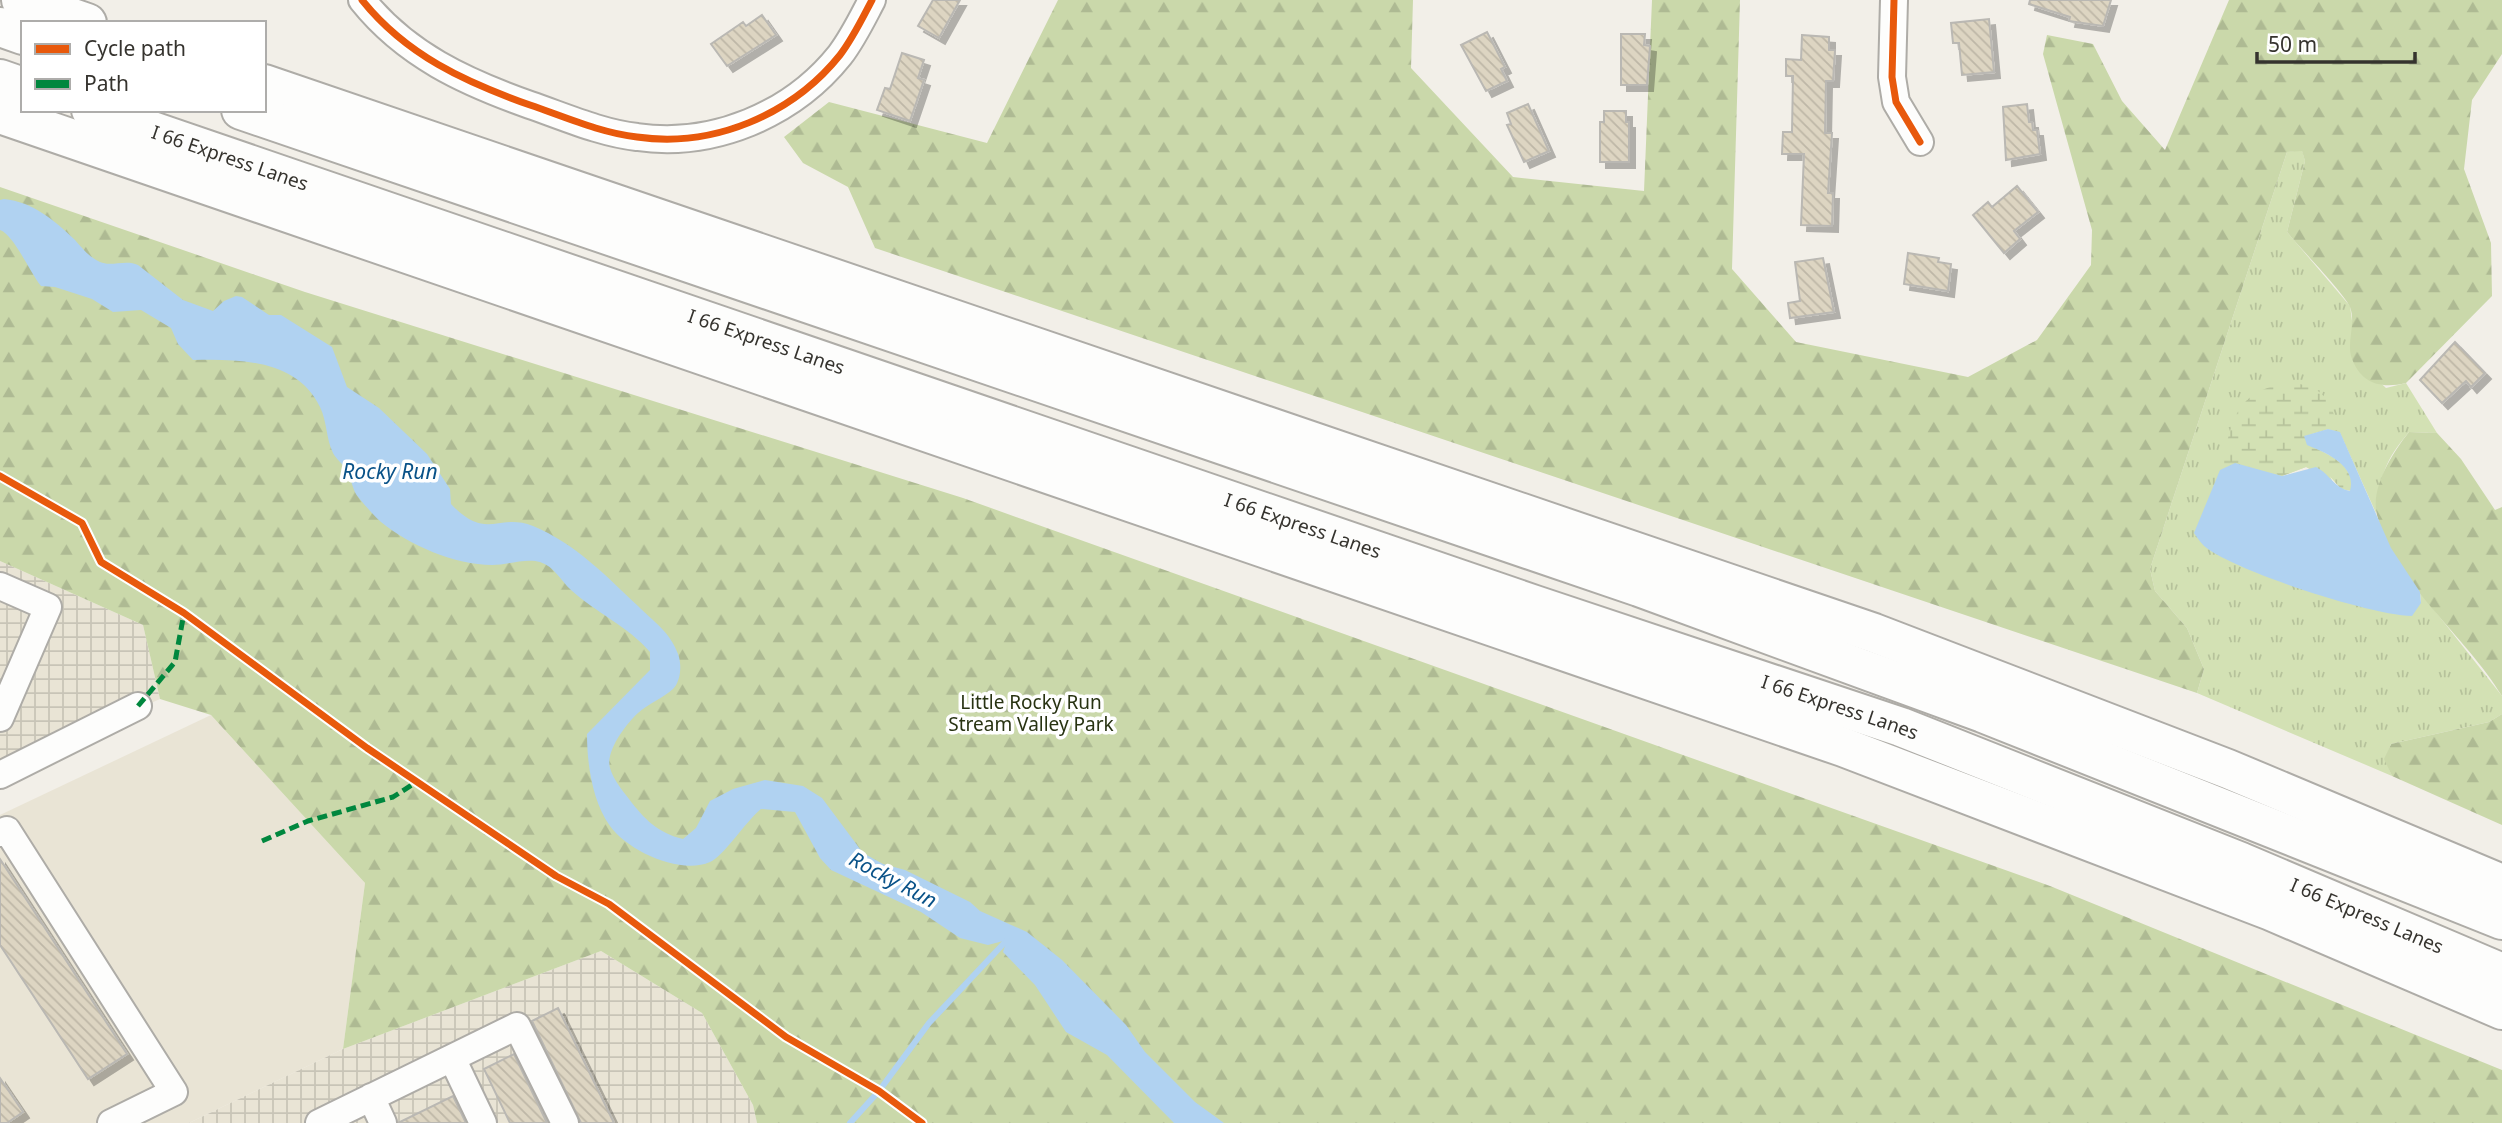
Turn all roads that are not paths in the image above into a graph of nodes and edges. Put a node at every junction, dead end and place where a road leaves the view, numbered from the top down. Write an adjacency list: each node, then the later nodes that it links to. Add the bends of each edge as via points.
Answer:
1 (21, 0): 5 (highway)
2 (362, 0): 3 (street, via 408,46 459,78 611,132 662,139 732,129 782,106 812,84 840,54)
3 (872, 0)
4 (1894, 0): 14 (street, via 1892,77 1896,102)
5 (81, 21)
6 (0, 27): 7 (highway)
7 (21, 34)
8 (0, 79): 10 (highway)
9 (266, 85): 20 (highway, via 1874,633 2228,769)
10 (21, 86)
11 (97, 112): 22 (highway, I 66 Express Lanes, via 1901,727 2241,862)
12 (247, 112): 21 (highway, via 1664,596 1996,718)
13 (0, 114): 23 (highway, via 1843,747 2271,911)
14 (1920, 142)
15 (0, 586): 17 (street, via 48,607)
16 (138, 706): 18 (street)
17 (0, 718)
18 (0, 775)
19 (0, 833): 26 (street, via 7,830 174,1093)
20 (2502, 884)
21 (2502, 920)
22 (2502, 973)
23 (2502, 1010)
24 (452, 1058): 25 (street); 29 (street); 30 (street, via 517,1026)
25 (371, 1097): 27 (street); 28 (street)
26 (111, 1123)
27 (320, 1123)
28 (383, 1123)
29 (483, 1123)
30 (565, 1123)

